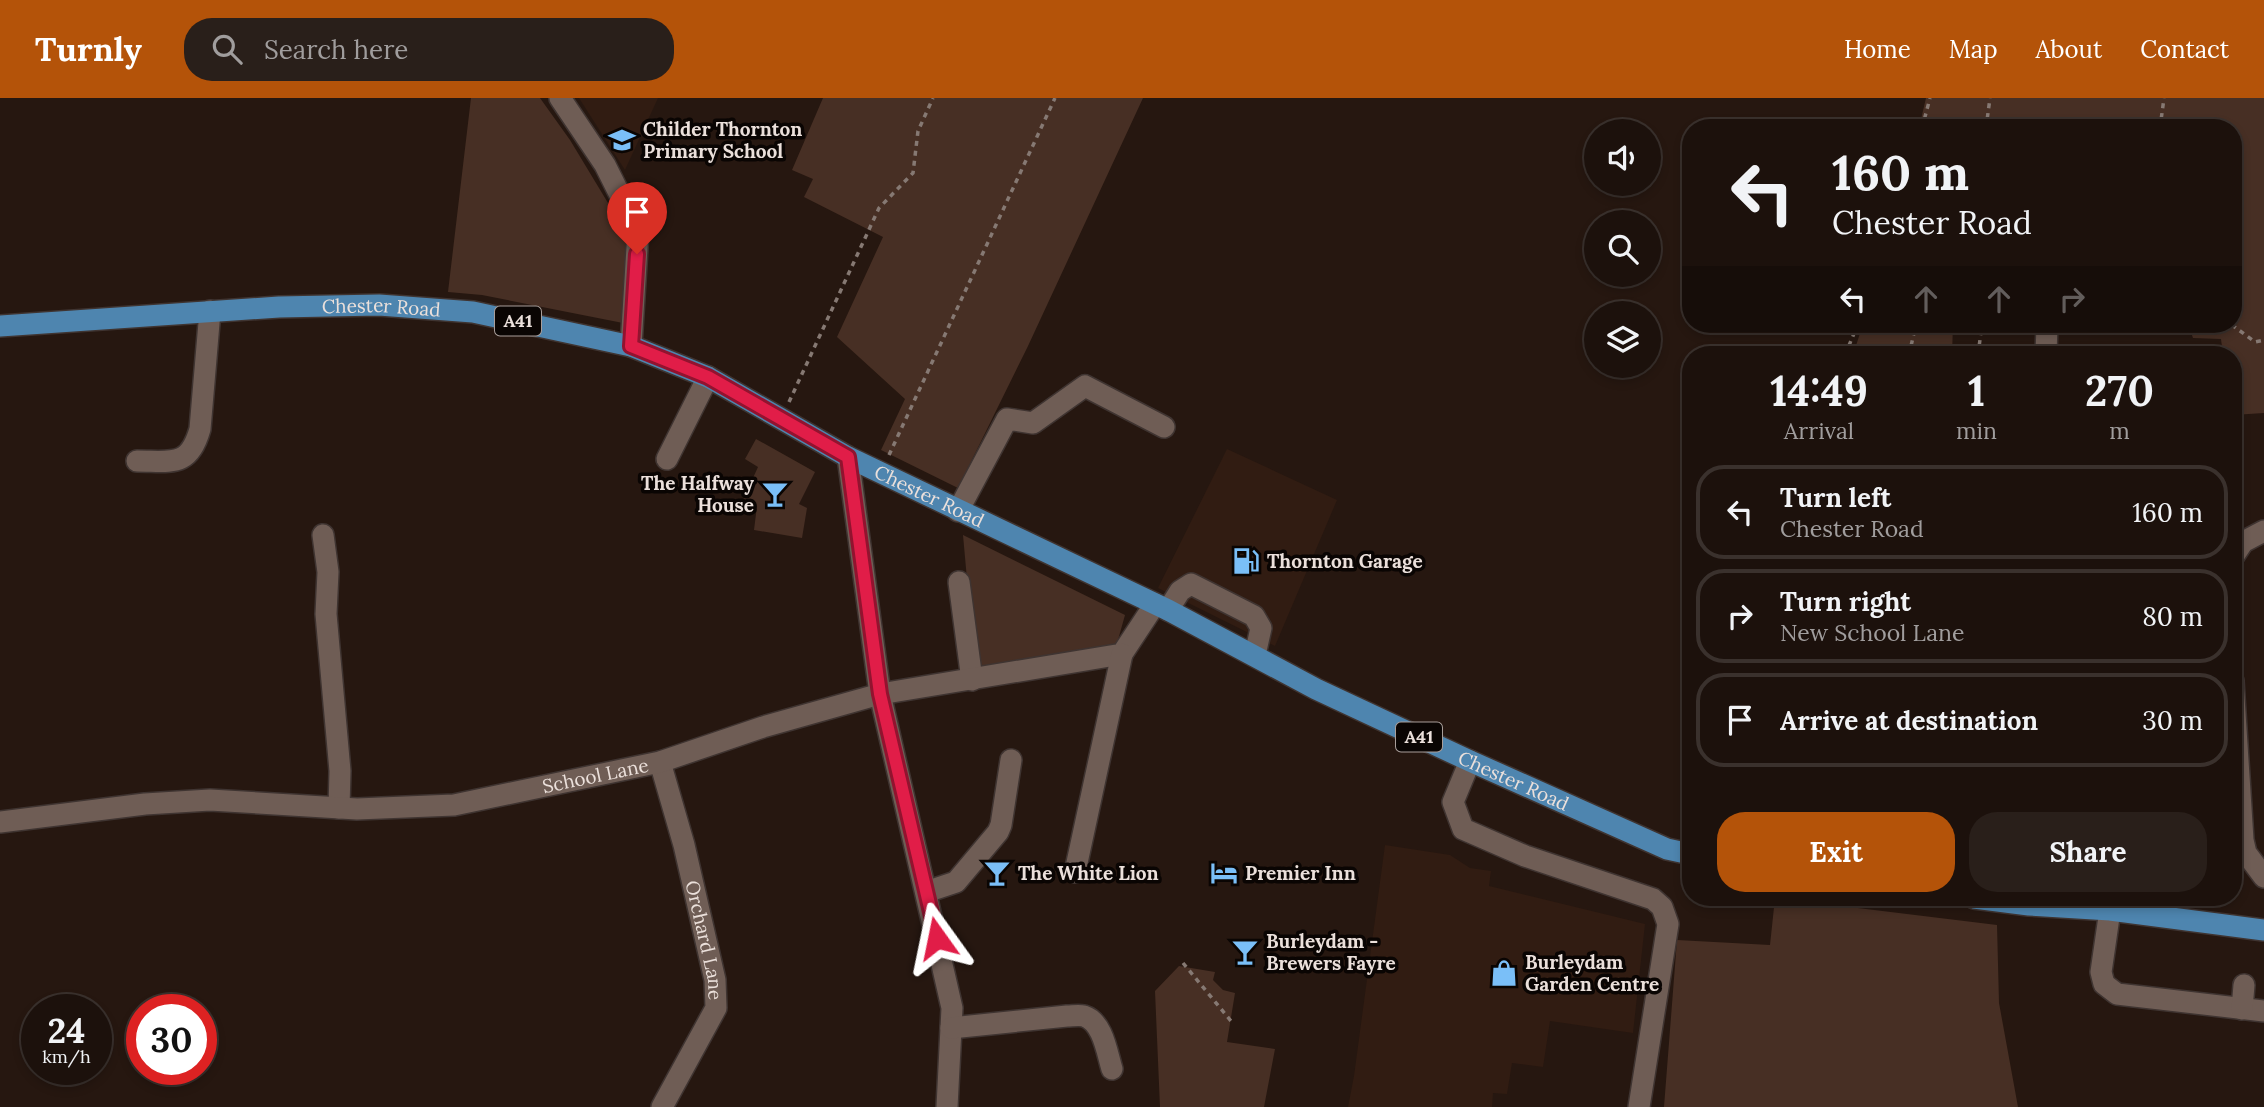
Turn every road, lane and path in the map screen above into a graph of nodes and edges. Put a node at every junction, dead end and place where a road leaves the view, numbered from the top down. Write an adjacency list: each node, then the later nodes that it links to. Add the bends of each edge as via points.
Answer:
1 (560, 98): 14 (street, via 605,165 638,230)
2 (933, 98): 16 (path, via 918,131 912,173 879,208)
3 (1055, 98): 21 (path)
4 (1930, 98): 7 (path)
5 (1990, 98): 8 (path)
6 (2164, 98): 9 (path)
7 (1924, 119)
8 (1987, 119)
9 (2161, 119)
10 (210, 311): 11 (main road, Chester Road / A41); 14 (main road, Chester Road / A41, via 379,305 473,312); 20 (street, via 195,445 177,461)
11 (0, 326)
12 (2242, 333): 13 (path, via 2255,342)
13 (2264, 340)
14 (631, 346): 15 (main road, Chester Road / A41)
15 (708, 377): 16 (main road, Chester Road / A41); 19 (street)
16 (781, 418): 18 (main road, Chester Road / A41)
17 (1164, 427): 22 (street, via 1085,386 1033,423 1007,419)
18 (848, 457): 21 (main road, Chester Road / A41); 31 (street)
19 (667, 459)
20 (137, 461)
21 (881, 473): 22 (main road, Chester Road / A41)
22 (958, 511): 27 (main road, Chester Road / A41)
23 (2264, 531): 25 (street)
24 (323, 535): 35 (street)
25 (2242, 544)
26 (959, 582): 30 (street)
27 (1162, 607): 28 (street); 29 (main road, Chester Road / A41); 29 (street, via 1191,584 1254,615 1261,628)
28 (1122, 654): 30 (street, School Lane); 39 (street)
29 (1255, 654): 33 (main road, Chester Road / A41, via 1316,689)
30 (972, 680): 31 (street, School Lane)
31 (880, 694): 34 (street, School Lane); 41 (street)
32 (1011, 760): 41 (street, via 998,832 956,882)
33 (1470, 761): 38 (main road, Chester Road / A41); 54 (street, via 1452,802 1464,829 1662,906 1668,924)
34 (660, 762): 35 (street, School Lane, via 454,805); 52 (street, Orchard Lane, via 715,980 716,1008)
35 (339, 808): 36 (street, School Lane, via 210,800)
36 (0, 822)
37 (2242, 823): 40 (street, via 2246,853)
38 (1682, 852)
39 (1075, 872)
40 (2264, 877)
41 (926, 892): 50 (street, via 952,1009)
42 (2045, 906): 43 (main road)
43 (2110, 910): 44 (main road); 47 (street, via 2101,972 2110,989)
44 (2264, 930)
45 (1183, 963): 49 (path)
46 (2244, 985): 47 (street)
47 (2242, 1009): 48 (street)
48 (2264, 1012)
49 (1231, 1021)
50 (951, 1028): 51 (street, via 1083,1016 1094,1022); 53 (street)
51 (1112, 1069)
52 (662, 1107)
53 (947, 1107)
54 (1639, 1107)

